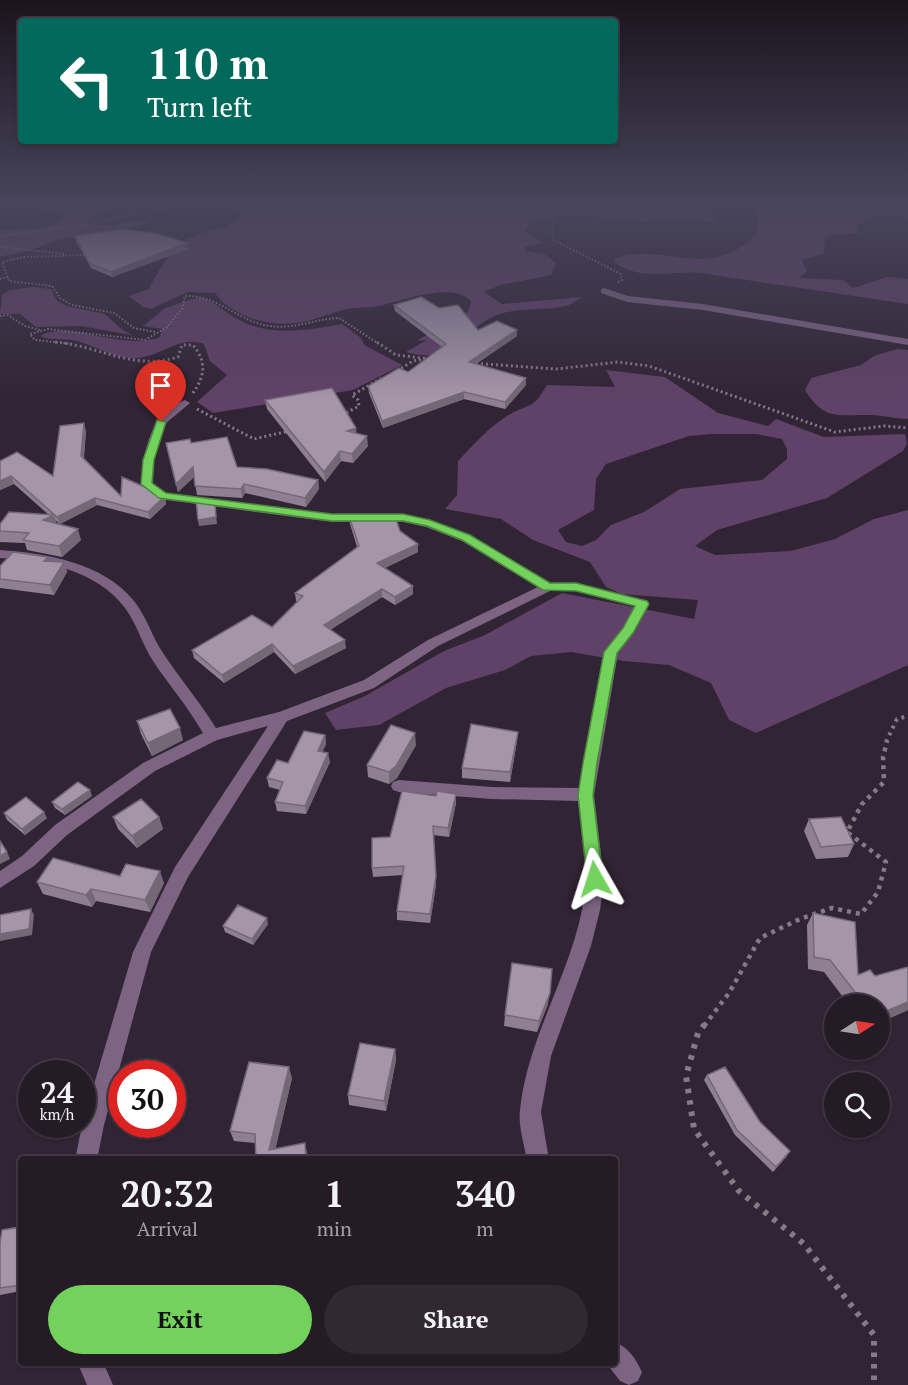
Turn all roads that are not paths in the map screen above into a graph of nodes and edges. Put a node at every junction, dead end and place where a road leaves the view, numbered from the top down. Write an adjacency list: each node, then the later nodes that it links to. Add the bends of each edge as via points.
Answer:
1 (604, 291): 2 (street, via 627,299 703,307)
2 (908, 342)
3 (185, 403): 5 (street, via 161,422 148,460 147,484 163,496 332,518 403,518 430,524 466,538)
4 (0, 554): 7 (street, via 89,572 123,597 156,655 197,708)
5 (548, 587): 6 (street, via 433,643 369,684); 9 (street, via 576,587 642,604 611,652)
6 (282, 717): 7 (street); 11 (street, via 181,872 142,952)
7 (212, 735): 10 (street, via 149,767 61,830)
8 (399, 786): 9 (street)
9 (586, 795): 12 (street, via 595,879 591,910 582,946 541,1056 530,1112)
10 (0, 881)
11 (88, 1156)
12 (537, 1156)
13 (92, 1366): 14 (street)
14 (100, 1385)

